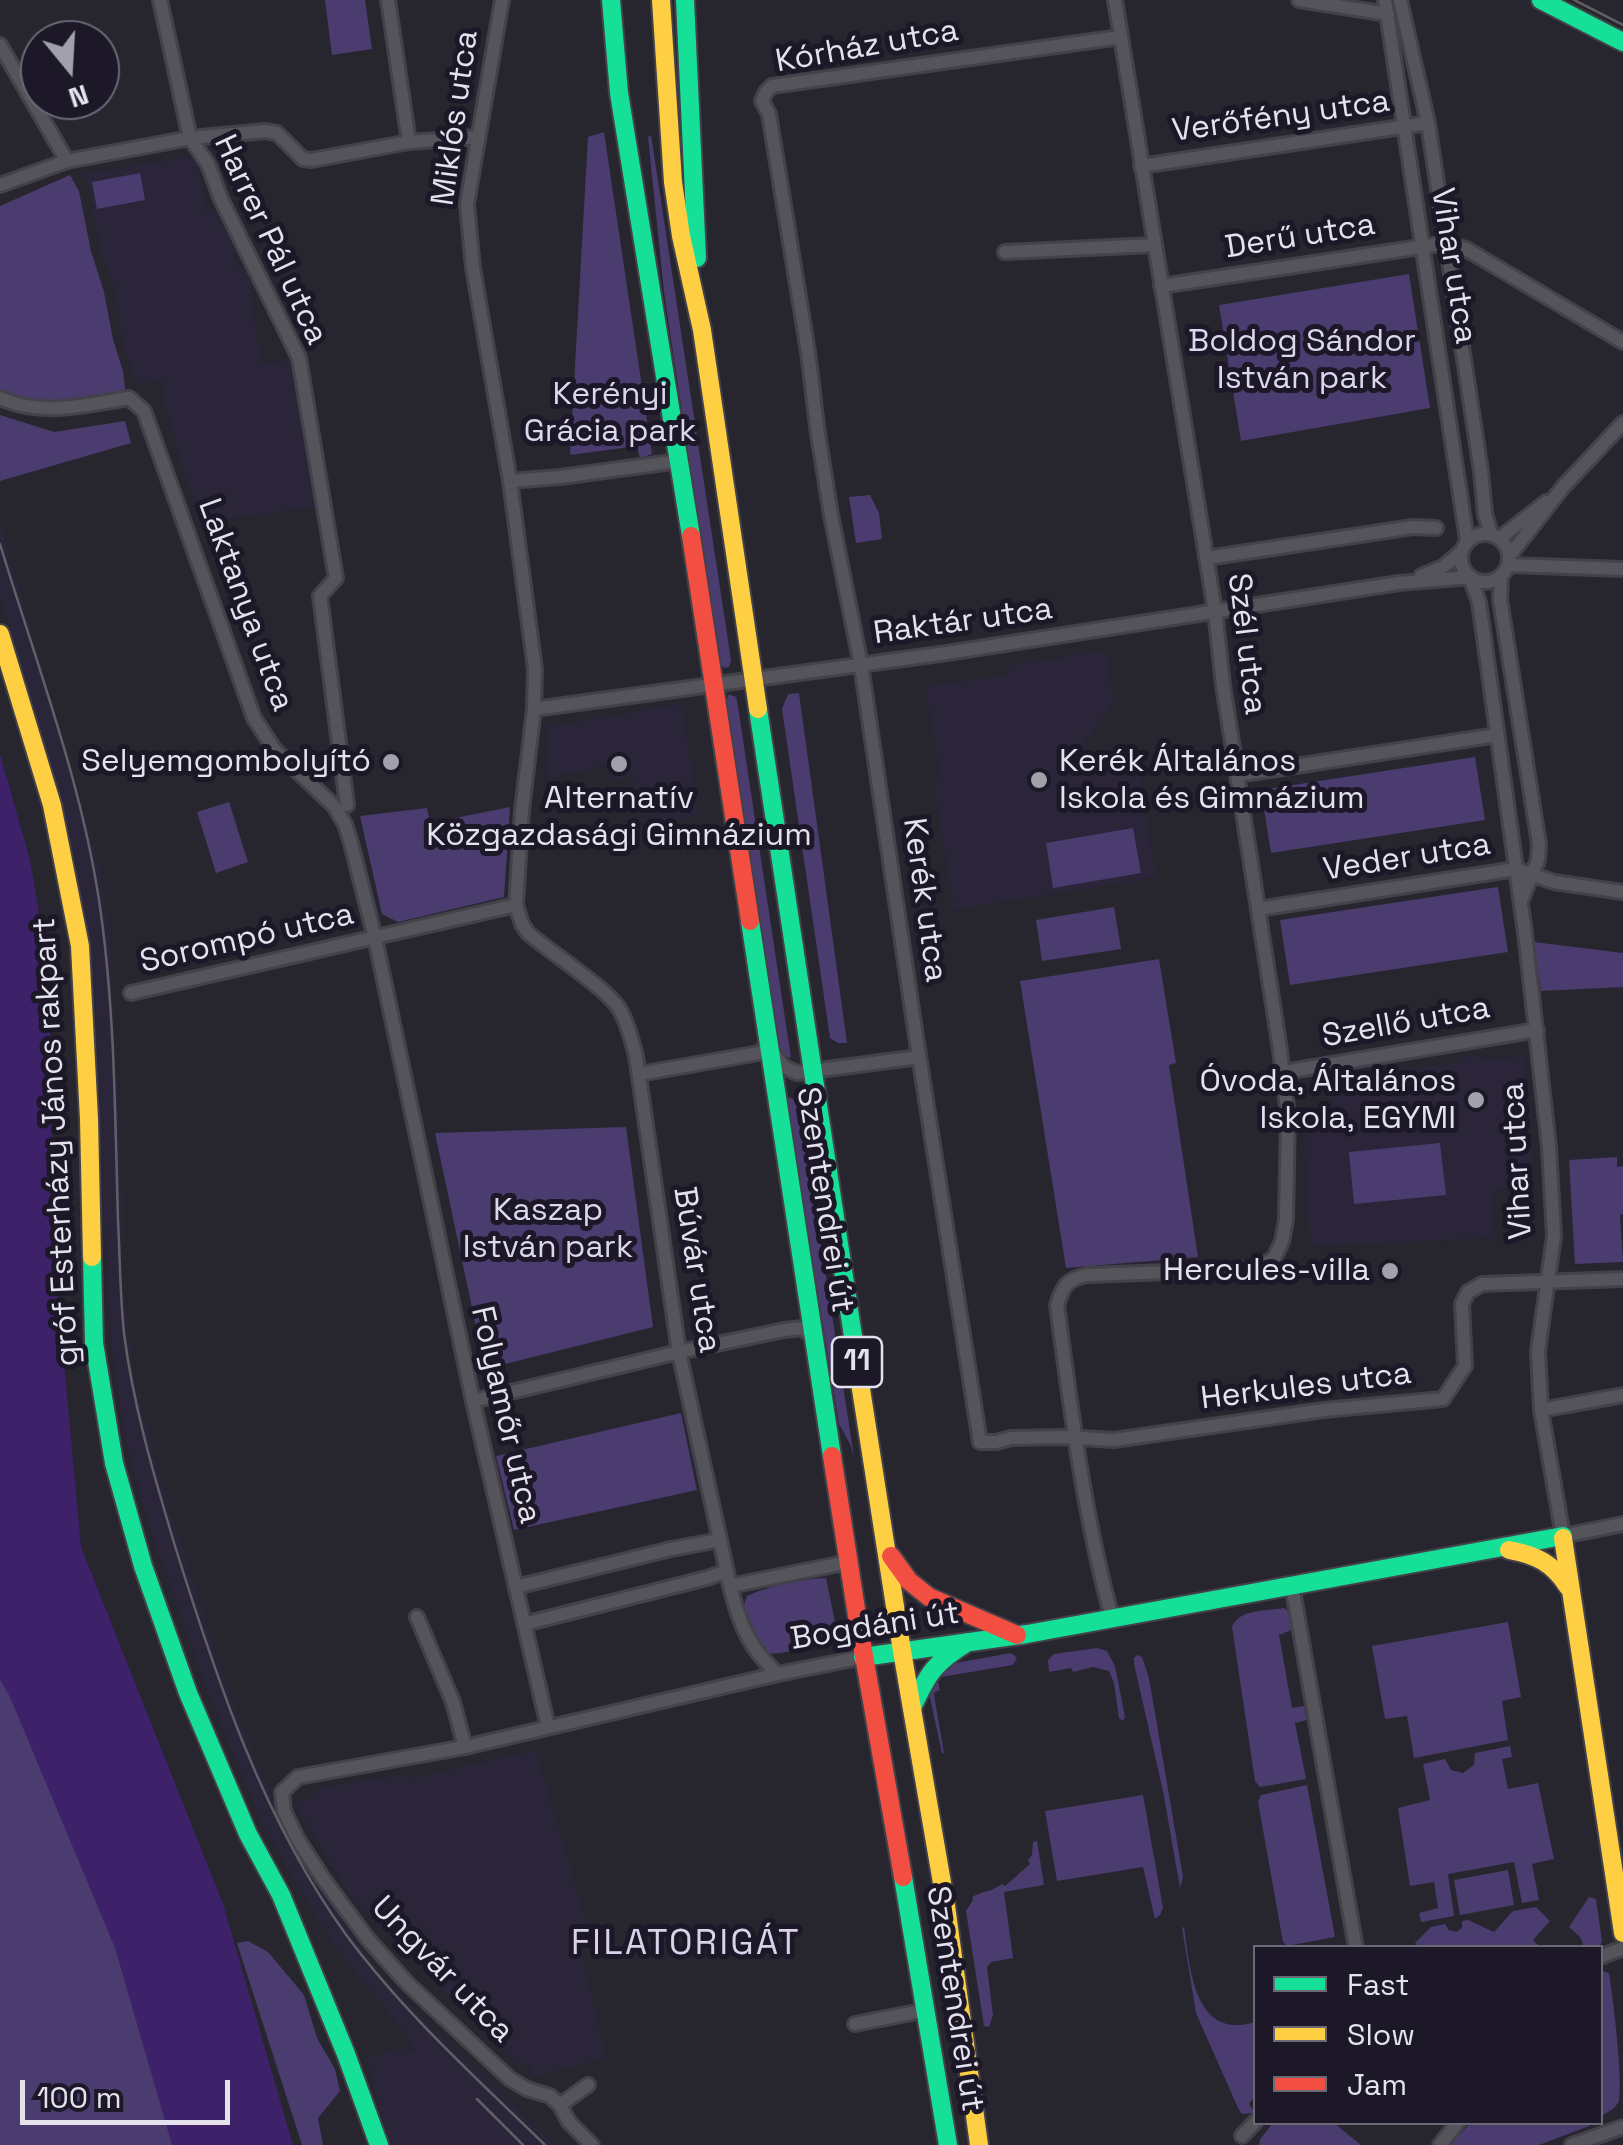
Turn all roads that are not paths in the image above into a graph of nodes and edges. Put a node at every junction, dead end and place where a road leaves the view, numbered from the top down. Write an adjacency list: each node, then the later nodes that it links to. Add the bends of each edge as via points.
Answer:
1 (160, 0): 19 (street, Harrer Pál utca)
2 (388, 0): 20 (street)
3 (502, 0): 18 (street, Miklós utca)
4 (611, 0): 33 (main road, Szentendrei út / 11, via 618,93)
5 (662, 0): 29 (main road, 11, via 681,236)
6 (685, 0): 29 (main road)
7 (1115, 0): 12 (street)
8 (1299, 0): 11 (street)
9 (1400, 0): 16 (street, Vihar utca)
10 (1541, 0): 13 (main road)
11 (1387, 7): 17 (street, Vihar utca)
12 (1120, 36): 15 (street, Kórház utca); 22 (street, Szél utca)
13 (1623, 42)
14 (0, 45): 21 (street)
15 (766, 92): 46 (street, Kerék utca, via 762,101)
16 (1428, 123): 17 (street, Verőfény utca); 24 (street, Vihar utca)
17 (1404, 127): 22 (street, Verőfény utca); 26 (street, Vihar utca)
18 (478, 137): 20 (street); 34 (street, Miklós utca, via 466,204)
19 (190, 138): 20 (street, via 278,132 304,160); 21 (street); 52 (street, Harrer Pál utca, via 299,358 336,578 320,596)
20 (410, 142)
21 (67, 161): 23 (street)
22 (1142, 166): 25 (street, Szél utca)
23 (0, 185)
24 (1447, 243): 26 (street, Derű utca); 30 (street); 37 (street, Vihar utca, via 1485,514)
25 (1154, 244): 27 (street); 28 (street, Szél utca)
26 (1422, 245): 28 (street, Derű utca); 38 (street, Vihar utca)
27 (1005, 252)
28 (1161, 286): 39 (street, Szél utca)
29 (702, 330): 47 (main road, Szentendrei út / 11)
30 (1623, 342)
31 (0, 398): 59 (street, Laktanya utca, via 52,410 129,398 144,411 254,718 274,749 315,785 345,824)
32 (1623, 423): 35 (street)
33 (679, 460): 34 (street); 48 (main road, Szentendrei út / 11)
34 (510, 481): 49 (street, Miklós utca, via 535,669)
35 (1563, 488): 37 (street); 40 (street)
36 (1436, 528): 39 (street)
37 (1496, 536): 38 (street, via 1478,534); 40 (street, via 1507,546)
38 (1464, 546): 42 (street, via 1461,566); 43 (street, Raktár utca, via 1431,573)
39 (1207, 558): 44 (street, Szél utca)
40 (1506, 566): 41 (street); 42 (street, via 1491,582); 54 (street, via 1502,610 1538,844)
41 (1623, 569)
42 (1470, 577): 43 (street, Raktár utca); 50 (street, Vihar utca)
43 (1399, 583): 44 (street, Raktár utca)
44 (1216, 611): 46 (street, Raktár utca); 51 (street, Szél utca)
45 (0, 634): 109 (main road, gróf Esterházy János rakpart, via 74,902 85,1026 94,1343 114,1462 188,1693 288,1913)
46 (861, 665): 47 (street, Raktár utca); 63 (street, Kerék utca)
47 (752, 679): 48 (street, Raktár utca); 64 (main road, Szentendrei út / 11)
48 (712, 685): 49 (street, Raktár utca); 62 (main road, Szentendrei út / 11)
49 (534, 709): 57 (street, Miklós utca)
50 (1497, 735): 51 (street); 53 (street, Vihar utca)
51 (1237, 775): 58 (street, Szél utca)
52 (347, 805)
53 (1516, 869): 54 (street, Veder utca); 56 (street, Vihar utca); 58 (street, Veder utca)
54 (1532, 876): 55 (street, Veder utca); 56 (street)
55 (1623, 892)
56 (1521, 901): 61 (street, Vihar utca)
57 (516, 905): 59 (street, Sorompó utca); 66 (street, Búvár utca, via 528,933 620,1010)
58 (1258, 909): 65 (street, Szél utca)
59 (375, 938): 60 (street, Sorompó utca); 72 (street, Folyamőr utca)
60 (131, 993)
61 (1537, 1030): 65 (street, Szellő utca); 68 (street, Vihar utca, via 1554,1236)
62 (768, 1040): 64 (street, via 784,1068); 66 (street, via 759,1053); 69 (main road, Szentendrei út / 11)
63 (919, 1057): 64 (street); 74 (street, Kerék utca, via 980,1442)
64 (812, 1072): 78 (main road, Szentendrei út / 11)
65 (1284, 1072): 74 (street, Szél utca, via 1286,1220 1274,1258 1251,1268 1087,1275 1062,1290 1057,1304)
66 (639, 1074): 70 (street, Búvár utca)
67 (1623, 1278): 68 (street)
68 (1546, 1282): 73 (street, Vihar utca, via 1538,1351); 74 (street, Herkules utca, via 1482,1284 1468,1292 1462,1304 1465,1366 1443,1400 1114,1440)
69 (816, 1346): 70 (street, via 803,1328); 80 (main road, Szentendrei út / 11)
70 (679, 1352): 72 (street); 77 (street, Búvár utca)
71 (1623, 1396): 73 (street)
72 (473, 1401): 83 (street, Folyamőr utca)
73 (1541, 1410): 76 (street, Vihar utca)
74 (1075, 1437): 87 (street)
75 (1623, 1524): 76 (street, Bogdáni út)
76 (1563, 1536): 79 (main road, Bogdáni út); 85 (main road)
77 (720, 1540): 81 (street, Búvár utca); 83 (street)
78 (886, 1548): 89 (main road, via 908,1581 929,1597); 91 (main road, Szentendrei út / 11)
79 (1498, 1548): 82 (main road, Bogdáni út); 85 (main road, Bogdáni út, via 1548,1561)
80 (849, 1562): 84 (street); 92 (main road, Szentendrei út / 11)
81 (727, 1571): 84 (street, Búvár utca); 88 (street)
82 (1292, 1585): 87 (main road, Bogdáni út); 100 (street)
83 (516, 1586): 88 (street, Folyamőr utca)
84 (730, 1586): 93 (street, Búvár utca, via 750,1644)
85 (1573, 1596): 98 (main road)
86 (417, 1617): 96 (street)
87 (1112, 1618): 89 (main road, Bogdáni út)
88 (524, 1624): 95 (street, Folyamőr utca)
89 (1017, 1635): 90 (main road, Bogdáni út)
90 (968, 1642): 91 (main road, Bogdáni út); 94 (main road, via 940,1659)
91 (902, 1652): 92 (main road, Bogdáni út); 94 (main road, Szentendrei út / 11)
92 (864, 1657): 93 (street, Bogdáni út); 101 (main road, Szentendrei út / 11)
93 (778, 1674): 95 (street, Bogdáni út)
94 (912, 1708): 112 (main road, Szentendrei út / 11)
95 (548, 1727): 96 (street, Bogdáni út)
96 (464, 1747): 97 (street, Bogdáni út, via 298,1776 282,1792)
97 (282, 1803): 104 (street, Ungvár utca, via 298,1840 386,1962 510,2078)
98 (1620, 1884): 99 (main road)
99 (1623, 1933)
100 (1355, 1945)
101 (927, 2010): 102 (street); 111 (main road, Szentendrei út / 11)
102 (855, 2024)
103 (588, 2085): 104 (street)
104 (560, 2105): 110 (street, Ungvár utca)
105 (1253, 2124): 108 (street)
106 (1456, 2125): 113 (street)
107 (1623, 2127): 114 (street)
108 (1242, 2136)
109 (379, 2145)
110 (592, 2145)
111 (948, 2145)
112 (979, 2145)
113 (1440, 2145)
114 (1572, 2145)

